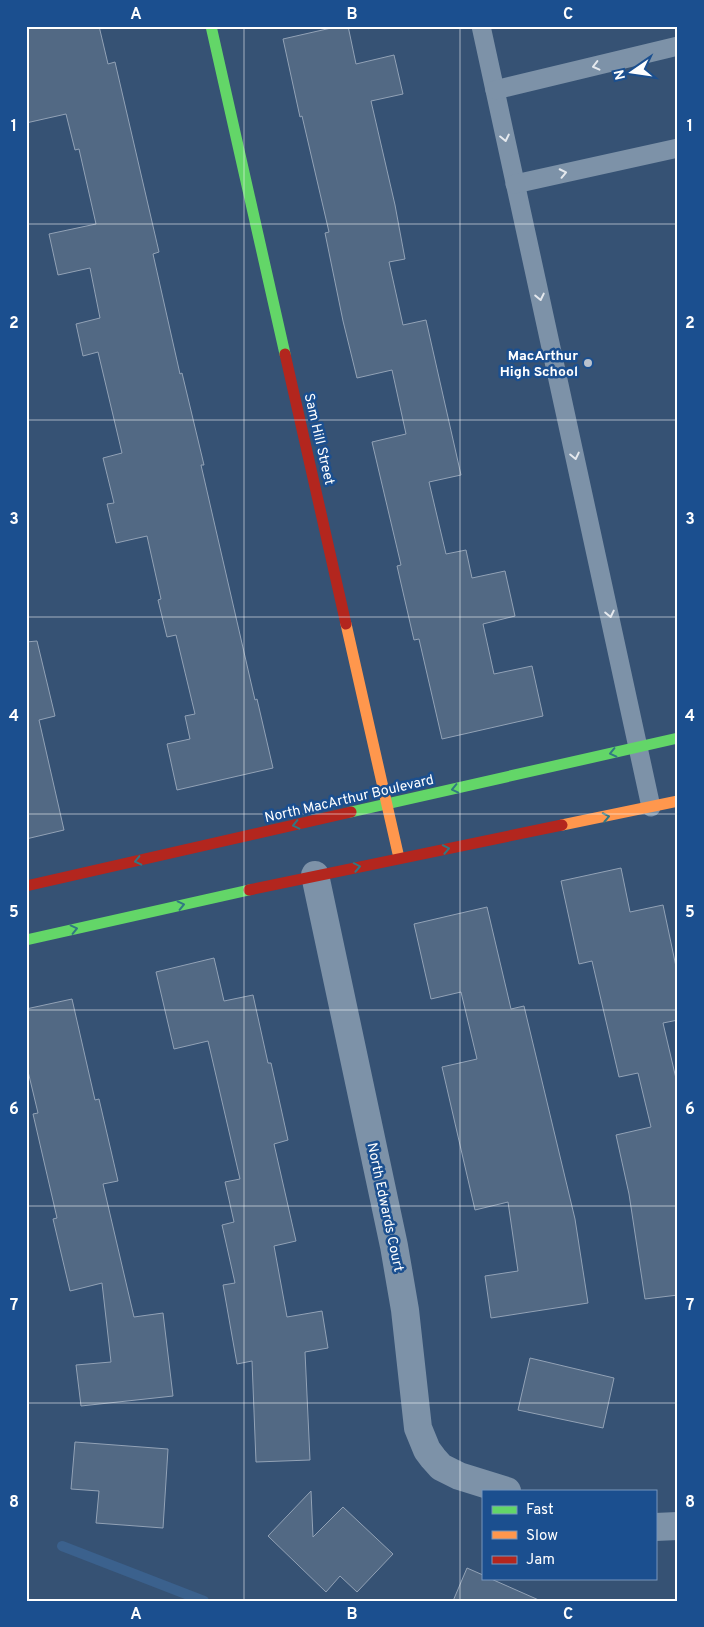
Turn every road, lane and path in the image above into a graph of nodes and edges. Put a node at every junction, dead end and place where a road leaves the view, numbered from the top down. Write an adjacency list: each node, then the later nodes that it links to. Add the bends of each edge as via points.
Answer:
1 (211, 26): 10 (main road, Sam Hill Street)
2 (481, 26): 4 (lane)
3 (678, 46): 4 (lane, one-way to 4)
4 (495, 90): 6 (lane, one-way to 6)
5 (678, 148): 6 (lane, one-way to 5)
6 (515, 184): 8 (lane, one-way to 8)
7 (678, 738): 8 (main road, North MacArthur Boulevard)
8 (638, 747): 10 (main road, North MacArthur Boulevard, one-way to 10); 11 (lane)
9 (678, 801): 11 (main road)
10 (387, 805): 12 (main road, Sam Hill Street); 14 (main road, North MacArthur Boulevard, one-way to 14)
11 (651, 807): 12 (main road, one-way to 11)
12 (399, 858): 13 (main road, one-way to 12)
13 (314, 875): 15 (main road, one-way to 13); 16 (street, North Edwards Court, via 401,1283 418,1428 427,1450 441,1466 459,1476)
14 (26, 886)
15 (26, 940)
16 (504, 1490)
17 (678, 1526): 18 (street)
18 (656, 1527)

